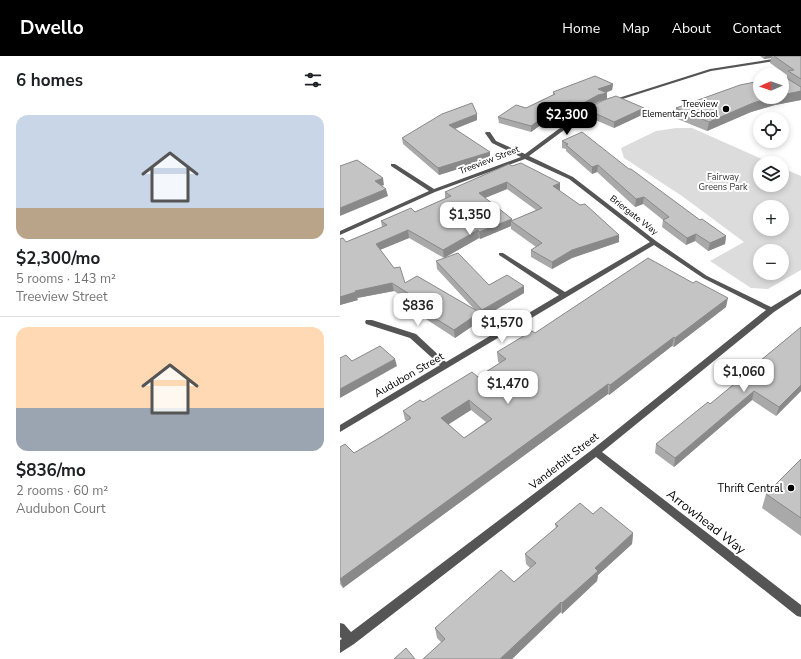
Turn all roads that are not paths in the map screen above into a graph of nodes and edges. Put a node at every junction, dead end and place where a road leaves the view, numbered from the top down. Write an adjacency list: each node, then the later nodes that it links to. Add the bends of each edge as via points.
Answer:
1 (801, 56): 2 (street, via 710,70)
2 (608, 102)
3 (601, 104): 5 (street, Treeview Street, via 585,112)
4 (488, 133): 5 (street, Briergate Way, via 494,142)
5 (525, 156): 7 (street, Treeview Street); 9 (street, Briergate Way, via 571,178)
6 (393, 165): 7 (street)
7 (433, 190): 8 (street, Treeview Street)
8 (340, 233)
9 (654, 242): 12 (street, Audubon Street); 13 (street, Briergate Way, via 705,277)
10 (501, 254): 12 (street)
11 (801, 291): 13 (street, Vanderbilt Street)
12 (564, 295): 15 (street, Audubon Street)
13 (771, 310): 17 (street, Vanderbilt Street)
14 (369, 322): 15 (street, via 413,336)
15 (446, 366): 16 (street, Audubon Street)
16 (340, 429)
17 (596, 452): 18 (street, Arrowhead Way); 20 (street, Vanderbilt Street)
18 (801, 612)
19 (340, 628): 20 (street)
20 (350, 640): 21 (street, Vanderbilt Street)
21 (340, 648)

